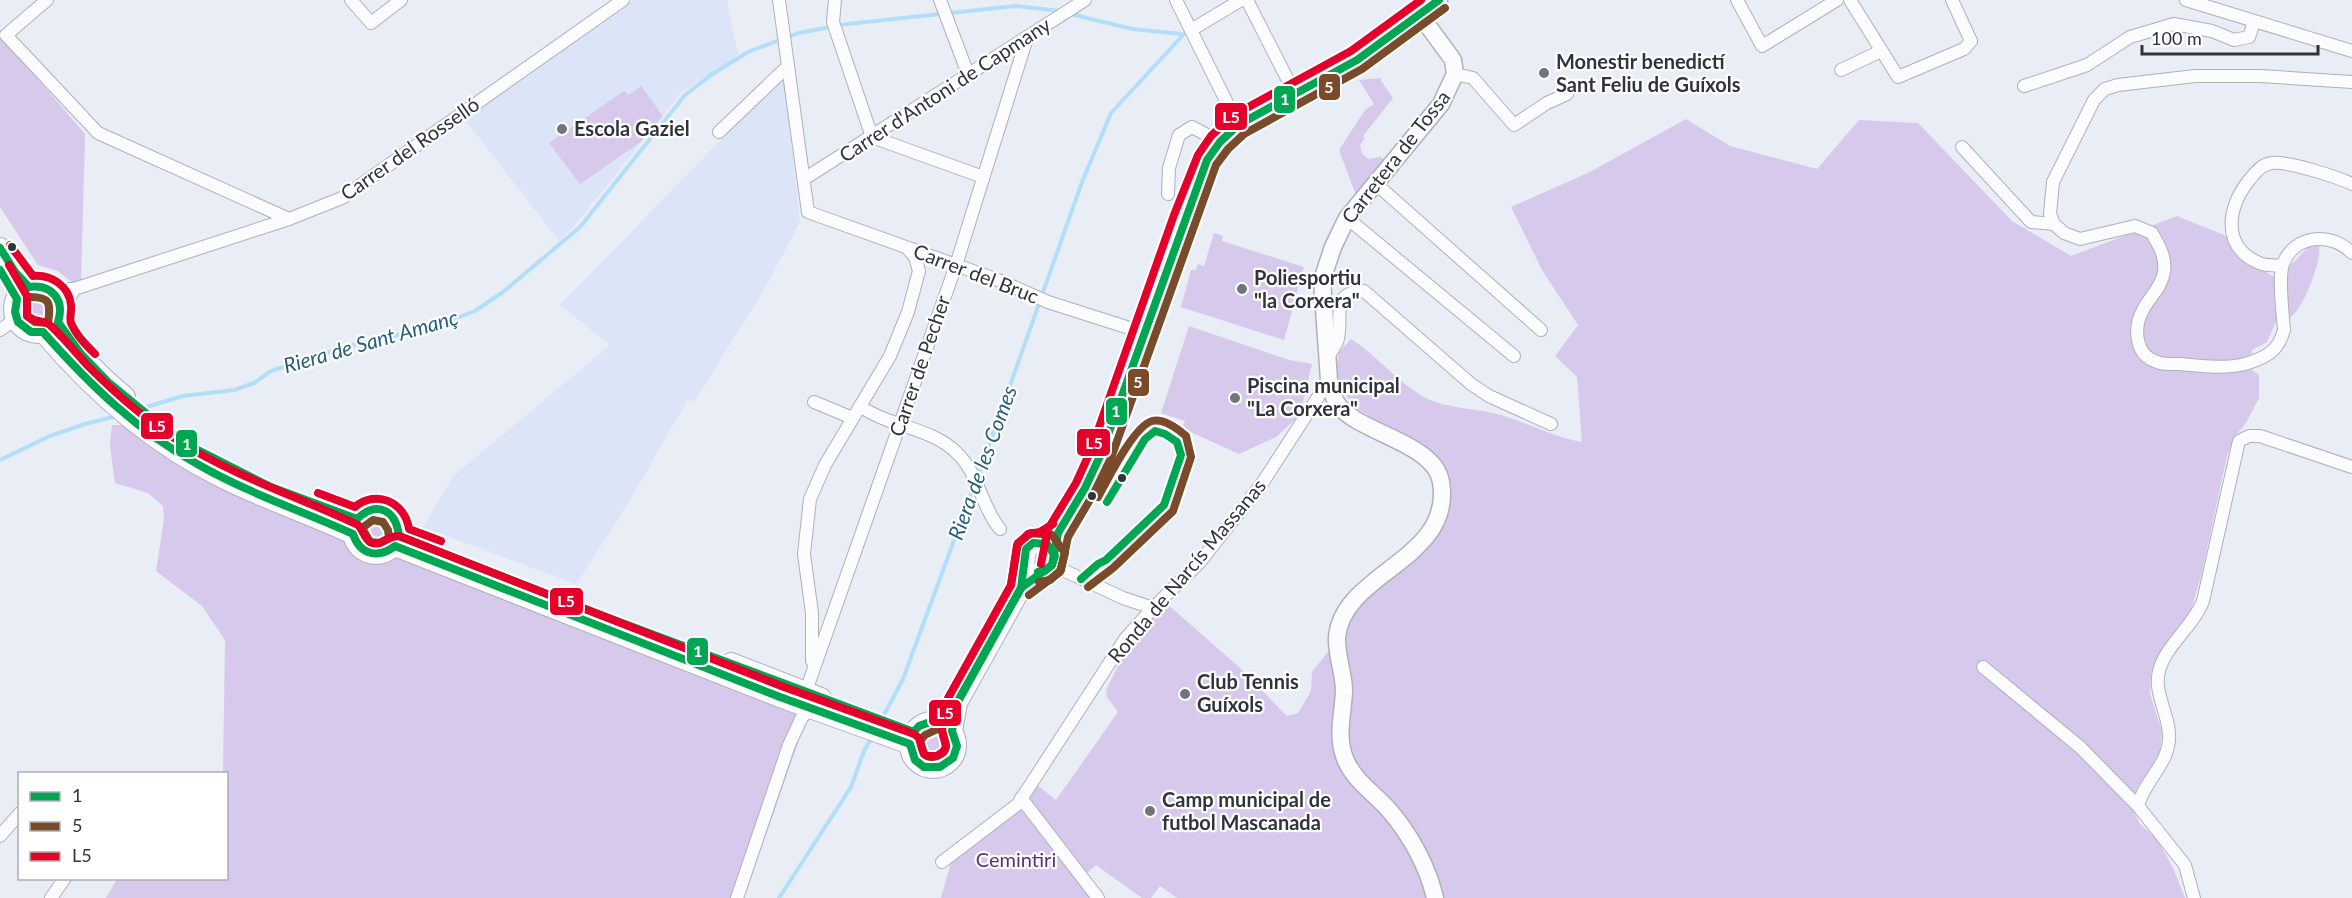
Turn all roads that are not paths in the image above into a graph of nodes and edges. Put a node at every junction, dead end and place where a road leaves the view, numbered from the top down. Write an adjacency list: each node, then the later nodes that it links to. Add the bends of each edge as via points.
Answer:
1 (47, 0): 43 (street, via 6,34 98,133)
2 (351, 0): 3 (street, via 370,23)
3 (400, 0)
4 (622, 0): 43 (street, Carrer del Rosselló, via 365,183 342,198)
5 (779, 0): 24 (street)
6 (835, 0): 34 (street, via 835,27)
7 (1085, 0): 21 (street, Carrer d'Antoni de Capmany)
8 (1176, 0): 20 (street)
9 (1241, 0): 20 (street)
10 (1247, 0): 30 (street)
11 (1439, 0): 18 (main road)
12 (1737, 0): 13 (street, via 1762,46)
13 (1837, 0)
14 (1850, 0): 22 (street)
15 (1952, 0): 22 (street, via 1971,41 1964,49 1898,77)
16 (2186, 0): 19 (street)
17 (943, 9): 26 (street)
18 (1420, 15): 27 (main road, Carretera de Tossa, via 1452,60); 30 (main road, via 1357,60)
19 (2254, 22): 23 (street); 29 (street, via 2248,37 2234,40 2212,31 2174,24 2130,37 2087,65)
20 (1191, 30): 32 (street)
21 (1027, 38): 26 (street, Carrer d'Antoni de Capmany); 37 (street, Carrer de Pecher)
22 (1881, 51): 25 (street)
23 (2352, 51)
24 (788, 66): 33 (street); 38 (street)
25 (1841, 70)
26 (968, 74): 34 (street, Carrer d'Antoni de Capmany)
27 (1455, 74): 31 (street, via 1473,78 1514,125); 39 (main road, Carretera de Tossa, via 1441,104)
28 (2352, 82): 44 (street, via 2195,76 2105,89 2094,100 2053,183 2050,214)
29 (2024, 86)
30 (1295, 94): 32 (main road)
31 (1567, 94)
32 (1238, 126): 35 (main road)
33 (719, 132)
34 (872, 137): 37 (street); 38 (street, Carrer d'Antoni de Capmany)
35 (1220, 142): 41 (street, via 1192,127 1179,135 1169,168); 56 (main road, via 1207,160 1192,197)
36 (1962, 147): 44 (street, via 2031,222)
37 (984, 177): 48 (street, Carrer de Pecher)
38 (804, 179): 46 (street, Carrer del Bruc, via 808,212)
39 (1375, 183): 42 (main road, Carretera de Tossa); 55 (street)
40 (2352, 184): 49 (street, via 2272,162 2258,169 2244,186 2231,215 2231,230 2236,244 2248,256 2261,264)
41 (1168, 194)
42 (1347, 218): 57 (street); 58 (main road, Carretera de Tossa, via 1322,280)
43 (289, 219): 51 (street, Carrer del Rosselló)
44 (2054, 224): 49 (street, via 2064,233 2080,238 2135,226 2152,233 2164,255 2164,273 2142,310 2136,332 2139,346 2148,358 2159,363 2231,367 2262,359 2276,350 2284,330)
45 (0, 248): 52 (main road, via 15,272)
46 (907, 248): 48 (street, Carrer del Bruc); 61 (street, via 919,271 908,312 890,356)
47 (2352, 253): 49 (street, via 2329,240 2308,239 2292,249)
48 (956, 265): 56 (street, Carrer del Bruc, via 1048,302); 63 (street, Carrer de Pecher)
49 (2282, 266)
50 (0, 270): 52 (main road)
51 (62, 293): 52 (main road, via 41,285); 53 (main road, via 62,312)
52 (21, 301): 53 (main road, via 27,330); 54 (street)
53 (51, 327): 66 (main road, via 101,386 153,427)
54 (0, 330)
55 (1541, 330)
56 (1145, 333): 69 (main road, via 1086,488)
57 (1514, 356)
58 (1326, 359): 59 (main road, Carretera de Tossa); 64 (street, via 1338,341 1338,314 1343,299 1352,291 1364,291 1471,384)
59 (1329, 380): 70 (street, Ronda de Narcís Massanas, via 1263,482 1200,562); 86 (main road, Carretera de Tossa, via 1339,405 1350,415 1426,458 1441,481 1440,507 1426,537 1359,595 1349,607 1337,637 1344,690 1339,724 1346,762 1406,834 1422,862)
60 (814, 402): 62 (street)
61 (861, 406): 63 (street); 72 (street, via 825,465 810,499 804,554 813,645)
62 (850, 417)
63 (900, 424): 67 (street, via 927,434 956,452 973,472); 72 (street, Carrer de Pecher)
64 (1551, 424)
65 (2352, 467): 78 (street, via 2260,436 2239,441 2203,601 2197,616 2163,660 2158,674 2170,736 2168,750 2141,793)
66 (355, 526): 68 (main road, via 357,545 370,554 381,554); 68 (main road, via 369,509 385,510 397,520)
67 (1000, 529)
68 (397, 541): 72 (main road)
69 (1045, 554): 70 (street, via 1123,598); 73 (main road, via 1021,588)
70 (1153, 608): 77 (street, Ronda de Narcís Massanas, via 1125,639)
71 (1983, 667): 78 (street, via 2080,747)
72 (806, 701): 76 (main road); 84 (street, Carrer de Pecher)
73 (957, 704): 74 (main road); 75 (main road)
74 (933, 721): 75 (main road); 76 (main road, via 922,724)
75 (952, 731): 76 (main road, via 956,750 950,761 940,767 921,765 913,756)
76 (912, 738)
77 (1021, 798): 81 (street, Ronda de Narcís Massanas); 85 (street)
78 (2138, 806): 87 (street, via 2185,866)
79 (18, 815): 80 (street)
80 (0, 836)
81 (942, 862)
82 (64, 880): 83 (street)
83 (51, 898)
84 (737, 898)
85 (1098, 898)
86 (1435, 898)
87 (2194, 898)

